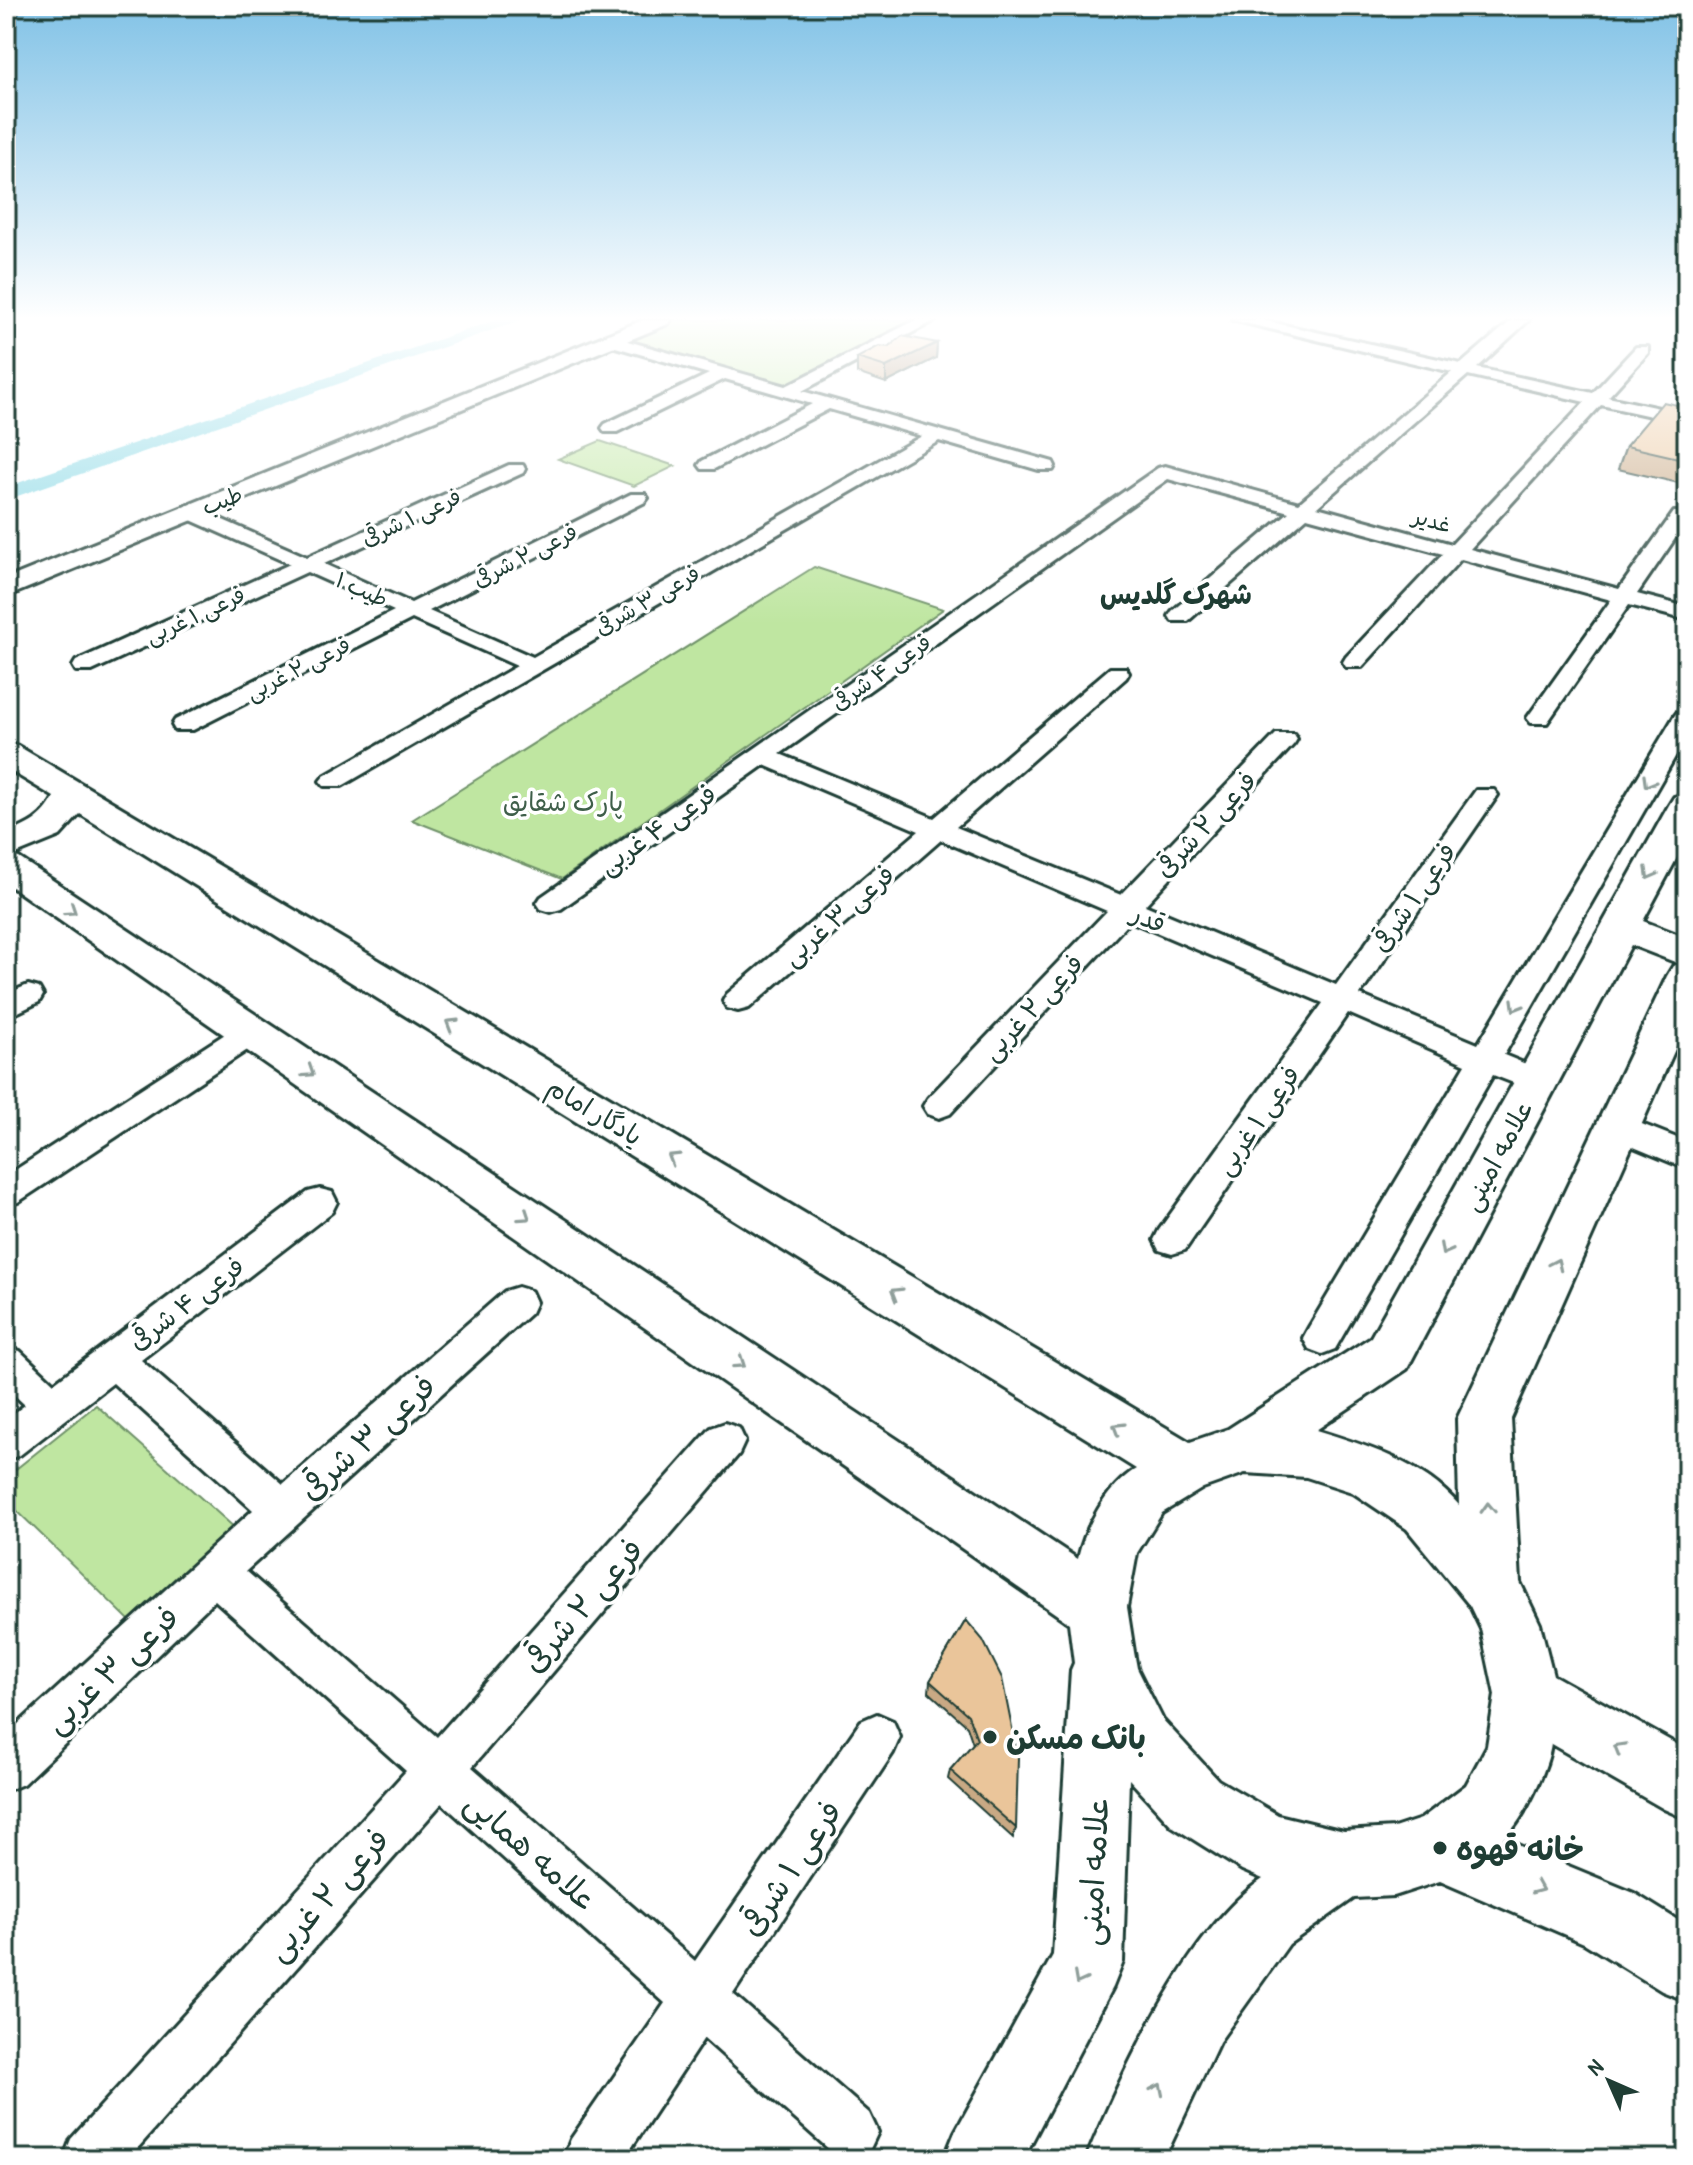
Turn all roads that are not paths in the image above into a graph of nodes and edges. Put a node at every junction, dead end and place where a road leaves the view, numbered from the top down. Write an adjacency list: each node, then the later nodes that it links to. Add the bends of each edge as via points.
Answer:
1 (416, 421): 14 (street, طیب)
2 (625, 421): 7 (street)
3 (792, 421): 9 (street)
4 (889, 421): 8 (street)
5 (1405, 421): 13 (street)
6 (1577, 421): 16 (street)
7 (611, 428)
8 (937, 435): 10 (street); 25 (street, فرعی ۳ شرقی)
9 (708, 465)
10 (1046, 466)
11 (516, 469): 17 (street, فرعی ۱ شرقی)
12 (638, 498): 21 (street, فرعی ۲ شرقی)
13 (1305, 510): 16 (street, غدیر); 19 (street, غدیر, via 1165,472); 23 (street)
14 (191, 513): 17 (street, طیب ۱); 18 (street, طیب)
15 (1681, 516): 20 (street)
16 (1458, 551): 20 (street, غدیر); 24 (street)
17 (307, 564): 21 (street, طیب ۱); 26 (street, فرعی ۱ غربی)
18 (6, 589)
19 (1000, 589): 33 (street, فرعی ۴ شرقی)
20 (1627, 597): 22 (street, غدیر); 29 (street)
21 (413, 611): 25 (street, طیب ۱); 30 (street, فرعی ۲ غربی)
22 (1687, 614)
23 (1180, 616)
24 (1354, 662)
25 (533, 665): 34 (street)
26 (84, 666)
27 (1118, 673): 38 (street)
28 (1687, 715): 49 (street, one-way to 49)
29 (1539, 718)
30 (184, 725)
31 (1285, 739): 42 (street, فرعی ۲ شرقی)
32 (6, 753): 35 (main road, یادگار امام)
33 (762, 755): 38 (street, قدر); 41 (street, فرعی ۴ غربی)
34 (333, 781)
35 (73, 794): 39 (main road, via 53,826); 65 (main road, یادگار امام, one-way to 35)
36 (1485, 795): 46 (street, فرعی ۱ شرقی)
37 (1687, 805): 43 (main road, علامه امینی, one-way to 43)
38 (938, 829): 42 (street, قدر); 47 (street, فرعی ۳ غربی)
39 (6, 846)
40 (6, 866): 48 (main road, one-way to 48)
41 (551, 903)
42 (1126, 908): 46 (street, قدر); 51 (street, فرعی ۲ غربی)
43 (1621, 927): 44 (main road); 50 (main road, علامه امینی)
44 (1687, 953)
45 (1687, 976): 52 (main road)
46 (1341, 999): 49 (street, قدر); 56 (street, فرعی ۱ غربی)
47 (738, 1001)
48 (250, 1033): 54 (street); 69 (main road, one-way to 69, via 406,1135)
49 (1485, 1059): 50 (street, قدر); 58 (street)
50 (1537, 1081): 64 (main road, علامه امینی, one-way to 64, via 1389,1353)
51 (939, 1106)
52 (1619, 1127): 53 (street); 68 (main road, one-way to 52, via 1484,1419)
53 (1687, 1156)
54 (6, 1193)
55 (320, 1202): 59 (street, فرعی ۴ شرقی)
56 (1172, 1240)
57 (518, 1302): 66 (street, فرعی ۳ شرقی)
58 (1322, 1338)
59 (113, 1359): 61 (street, فرعی ۴ شرقی); 66 (street)
60 (6, 1363): 61 (street)
61 (53, 1406): 63 (street)
62 (725, 1441): 73 (street, فرعی ۲ شرقی)
63 (6, 1442)
64 (1245, 1448): 65 (main road, علامه امینی); 68 (main road, via 1306,1452 1369,1472 1427,1510)
65 (1185, 1469): 69 (main road, علامه امینی, via 1142,1495 1110,1544)
66 (284, 1511): 67 (street, فرعی ۳ شرقی)
67 (215, 1571): 72 (street, فرعی ۳ غربی); 73 (street, علامه همایی)
68 (1491, 1586): 70 (main road, via 1510,1624)
69 (1100, 1630): 76 (main road, via 1107,1674 1140,1743 1195,1803 1266,1846); 82 (main road, علامه امینی, one-way to 82, via 1088,1962)
70 (1526, 1695): 74 (main road, one-way to 70); 75 (main road, via 1518,1754 1489,1808)
71 (877, 1737): 78 (street, فرعی ۱ شرقی)
72 (6, 1767)
73 (439, 1770): 78 (street, علامه همایی); 80 (street, فرعی ۲ غربی)
74 (1687, 1786)
75 (1440, 1847): 76 (main road, via 1394,1862); 77 (main road, one-way to 77, via 1609,1918)
76 (1344, 1865): 83 (main road, one-way to 76, via 1193,2016 1264,1919)
77 (1687, 1966)
78 (703, 1999): 79 (street, علامه همایی); 81 (street)
79 (850, 2132)
80 (91, 2159)
81 (591, 2159)
82 (982, 2159)
83 (1124, 2159)

